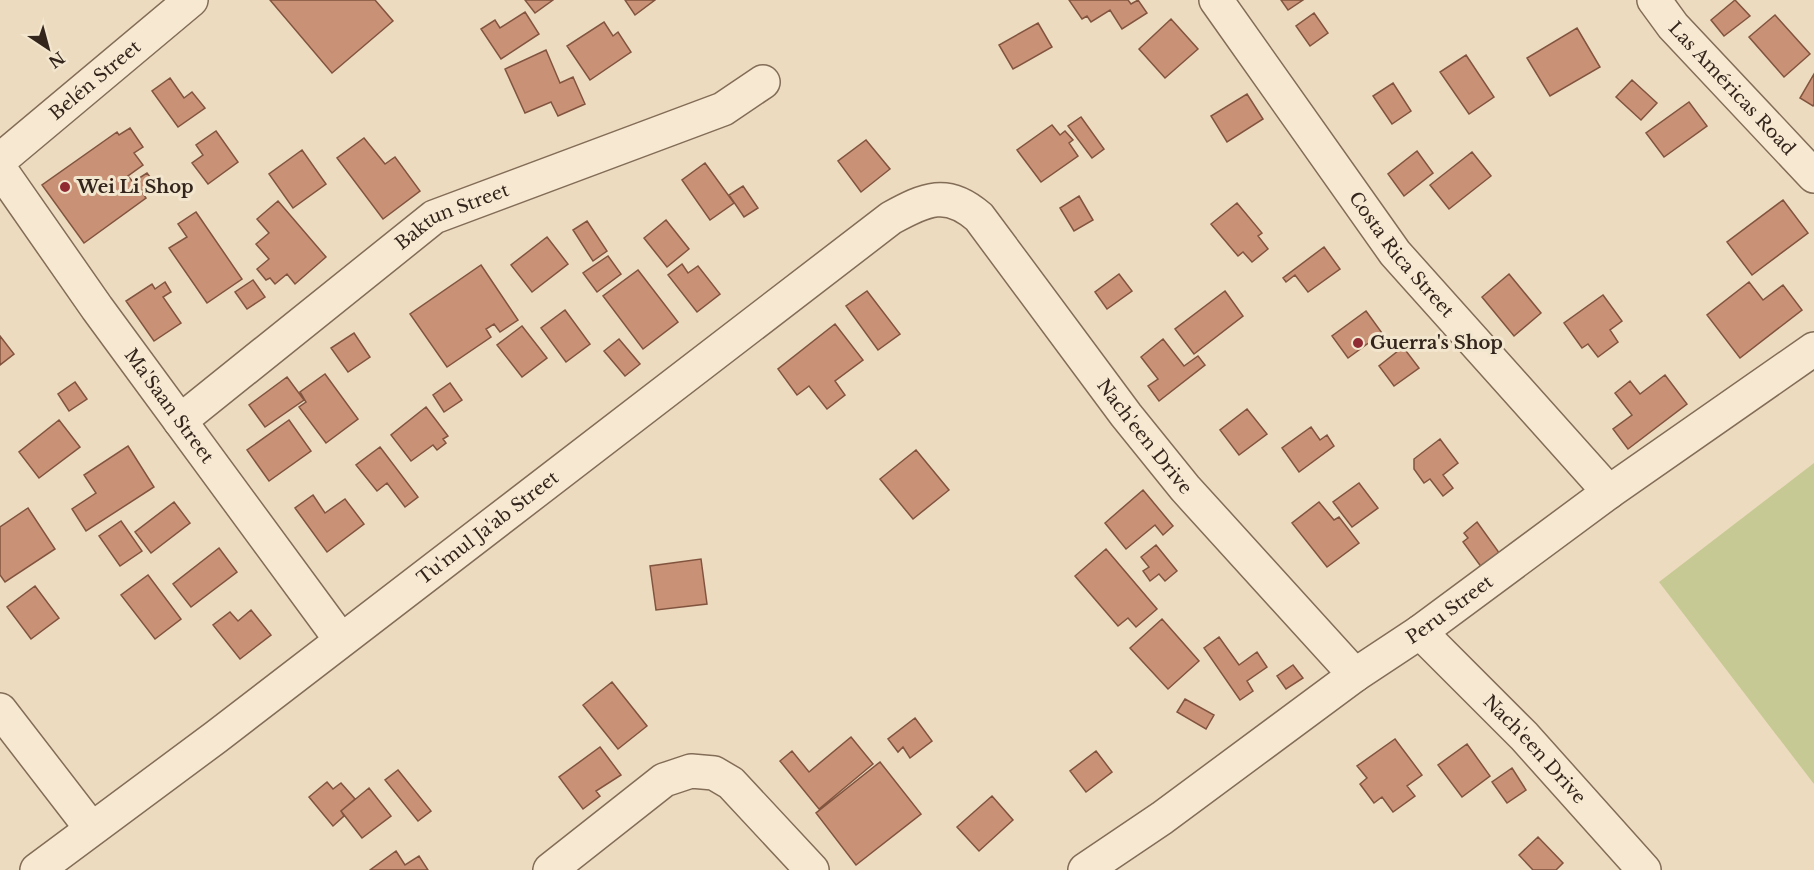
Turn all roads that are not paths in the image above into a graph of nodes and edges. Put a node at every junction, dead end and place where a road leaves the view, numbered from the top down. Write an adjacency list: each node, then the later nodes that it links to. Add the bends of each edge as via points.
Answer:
1 (191, 0): 5 (street, Belén Street)
2 (1216, 0): 11 (street, Costa Rica Street, via 1395,253)
3 (1654, 0): 7 (street, Las Américas Road, via 1673,26)
4 (763, 82): 10 (street, Baktun Street, via 723,109 434,217)
5 (0, 160)
6 (0, 169): 10 (street, Ma'Saan Street)
7 (1814, 176)
8 (942, 199): 13 (street, Tu'mul Ja'ab Street, via 915,205 891,218); 14 (street, Nach'een Drive, via 963,203 979,217 1185,488)
9 (1814, 349): 11 (street, Peru Street)
10 (180, 420): 13 (street, Ma'Saan Street)
11 (1609, 492): 12 (street, Peru Street)
12 (1420, 632): 14 (street, Peru Street); 21 (street, Nach'een Drive, via 1524,736)
13 (341, 640): 16 (street, Tu'mul Ja'ab Street)
14 (1355, 675): 20 (street, Peru Street)
15 (0, 710): 16 (street)
16 (92, 828): 17 (street, Tu'mul Ja'ab Street)
17 (37, 870)
18 (550, 870): 19 (street, via 664,780 691,771 714,773 731,783)
19 (812, 870)
20 (1085, 870)
21 (1644, 870)

